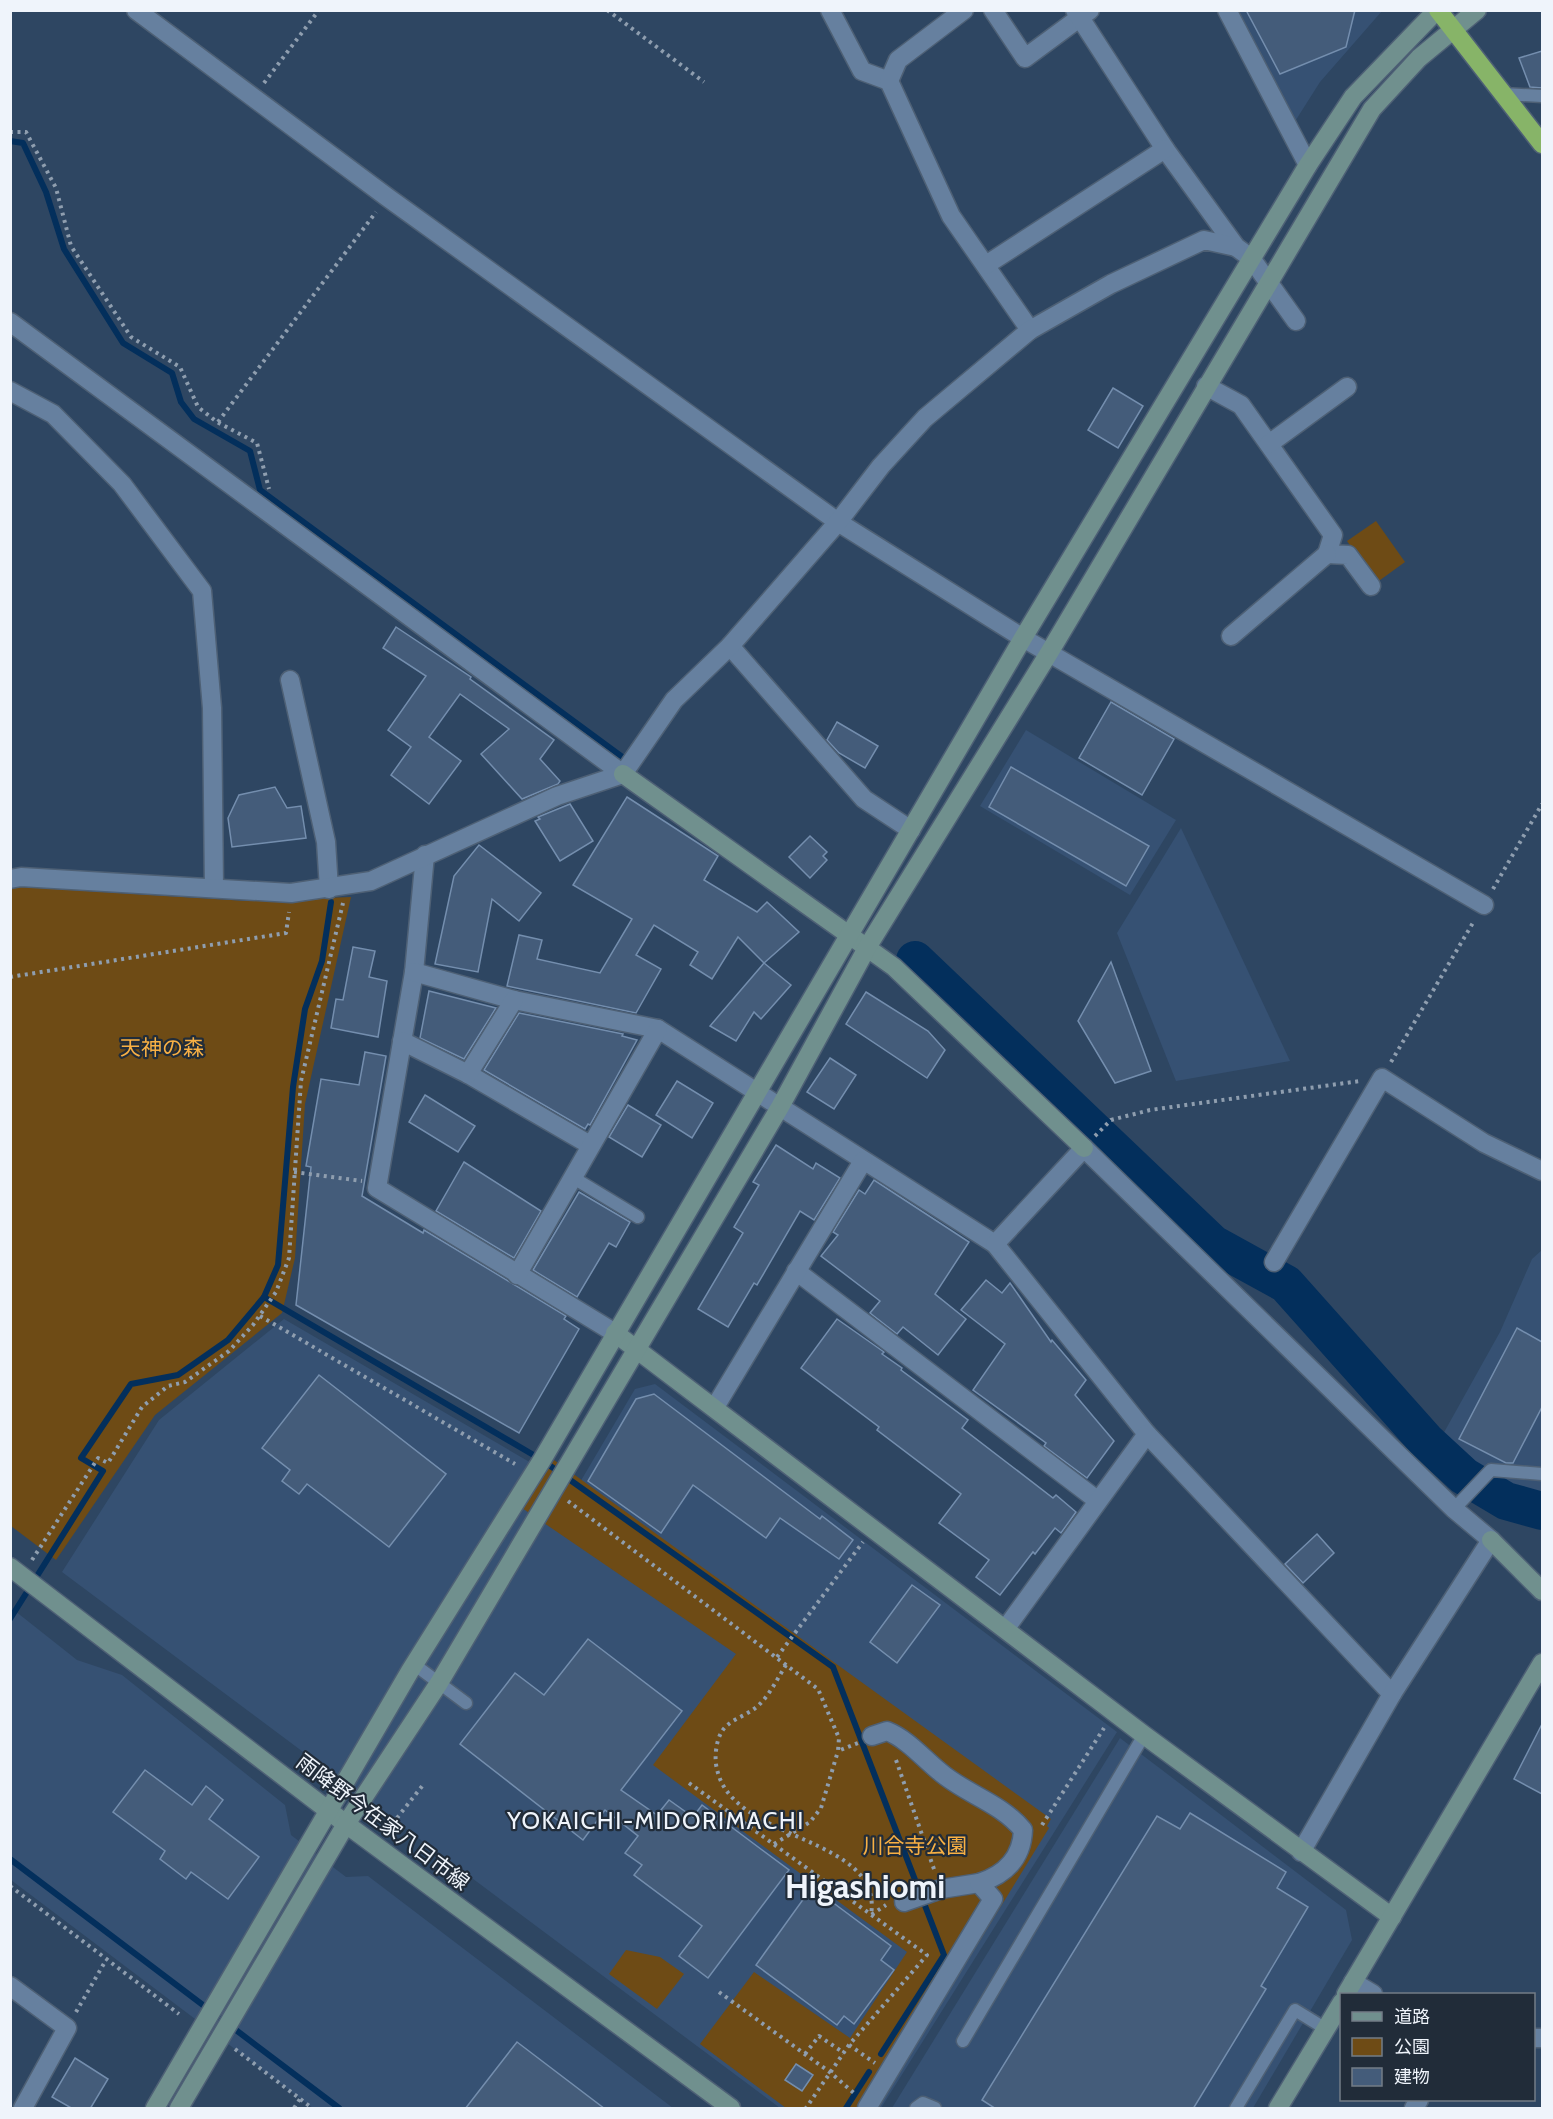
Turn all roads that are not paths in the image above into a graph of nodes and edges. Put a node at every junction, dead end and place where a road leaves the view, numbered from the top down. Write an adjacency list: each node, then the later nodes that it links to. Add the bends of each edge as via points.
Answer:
1 (136, 10): 26 (street, via 387,197)
2 (830, 10): 10 (street, via 862,71)
3 (964, 10): 10 (street, via 898,60)
4 (993, 10): 8 (street, via 1025,58)
5 (1227, 10): 15 (street)
6 (1438, 10): 9 (highway); 15 (street, via 1353,97)
7 (1477, 10): 9 (street)
8 (1082, 13): 14 (street)
9 (1453, 30): 11 (highway); 18 (street, via 1419,58 1372,109)
10 (889, 81): 17 (street, via 951,216)
11 (1504, 94): 12 (lane); 13 (highway)
12 (1542, 96)
13 (1542, 144)
14 (1165, 150): 16 (street); 17 (street)
15 (1308, 165): 16 (street)
16 (1244, 253): 18 (street); 21 (street, via 1204,240 1111,284); 30 (street)
17 (986, 265): 21 (street)
18 (1269, 282): 19 (street); 22 (street)
19 (1296, 321)
20 (10, 322): 34 (street)
21 (1030, 330): 26 (street, via 925,418)
22 (1206, 386): 25 (street, via 1241,405); 32 (street)
23 (1347, 387): 25 (street)
24 (10, 391): 38 (street, via 53,414 122,484 202,591 212,708)
25 (1269, 444): 27 (street, via 1333,535)
26 (838, 522): 30 (street); 31 (street)
27 (1327, 554): 28 (street, via 1348,555); 29 (street)
28 (1371, 586)
29 (1231, 636)
30 (1023, 638): 32 (street); 35 (street)
31 (730, 646): 34 (street, via 674,700); 35 (street, via 864,799)
32 (1049, 653): 40 (street); 42 (street)
33 (290, 680): 39 (street, via 326,842)
34 (623, 774): 36 (street, via 557,795); 41 (street)
35 (911, 830): 41 (street)
36 (425, 855): 39 (street, via 371,881); 43 (street)
37 (10, 879): 38 (street)
38 (214, 888): 39 (street, via 291,893)
39 (329, 889)
40 (1484, 905)
41 (849, 935): 42 (street); 48 (street)
42 (868, 946): 49 (street); 50 (street)
43 (414, 972): 44 (street); 46 (street)
44 (514, 1000): 45 (street); 47 (street)
45 (658, 1029): 48 (street); 51 (street)
46 (402, 1041): 47 (street); 59 (street, via 377,1188)
47 (468, 1074): 51 (street)
48 (757, 1093): 49 (street); 60 (street)
49 (780, 1107): 52 (street); 61 (street)
50 (1088, 1143): 56 (street); 66 (street)
51 (590, 1146): 54 (street)
52 (863, 1161): 56 (street); 58 (street)
53 (1542, 1171): 57 (street, via 1484,1143 1382,1078)
54 (572, 1178): 55 (lane); 59 (street)
55 (638, 1217)
56 (995, 1244): 63 (street)
57 (1274, 1262)
58 (796, 1271): 62 (street); 65 (street)
59 (517, 1275): 60 (street)
60 (615, 1334): 61 (street); 72 (street)
61 (638, 1350): 62 (street); 73 (street)
62 (716, 1407): 70 (street)
63 (1147, 1434): 65 (street); 74 (street)
64 (1542, 1474): 66 (lane, via 1491,1470)
65 (1097, 1500): 70 (street)
66 (1454, 1509): 67 (street)
67 (1491, 1540): 69 (street); 74 (street)
68 (10, 1567): 78 (street, 雨降野今在家八日市線)
69 (1542, 1591)
70 (1006, 1628): 77 (street)
71 (1542, 1663): 83 (street)
72 (415, 1665): 73 (lane); 78 (street)
73 (439, 1683): 75 (lane); 79 (street)
74 (1392, 1694): 80 (street)
75 (466, 1703)
76 (879, 1733): 81 (street, via 896,1735 940,1772 1012,1816 1023,1830 1014,1862 997,1877)
77 (1144, 1735): 80 (street); 89 (lane)
78 (330, 1810): 79 (street, 雨降野今在家八日市線); 92 (street)
79 (346, 1824): 93 (street); 94 (street, 雨降野今在家八日市線)
80 (1301, 1852): 83 (street)
81 (979, 1883): 82 (street, via 940,1889); 90 (street, via 993,1899 891,2073)
82 (904, 1902)
83 (1392, 1917): 85 (street)
84 (10, 1986): 91 (street, via 67,2028)
85 (1349, 1988): 86 (street)
86 (1366, 1993)
87 (1340, 2004): 88 (street)
88 (1326, 2029): 97 (lane, via 1295,2010); 98 (street)
89 (963, 2041)
90 (863, 2103)
91 (23, 2109)
92 (155, 2109)
93 (179, 2109)
94 (731, 2109)
95 (916, 2109): 96 (lane, via 923,2103)
96 (935, 2109)
97 (1236, 2109)
98 (1278, 2109)

